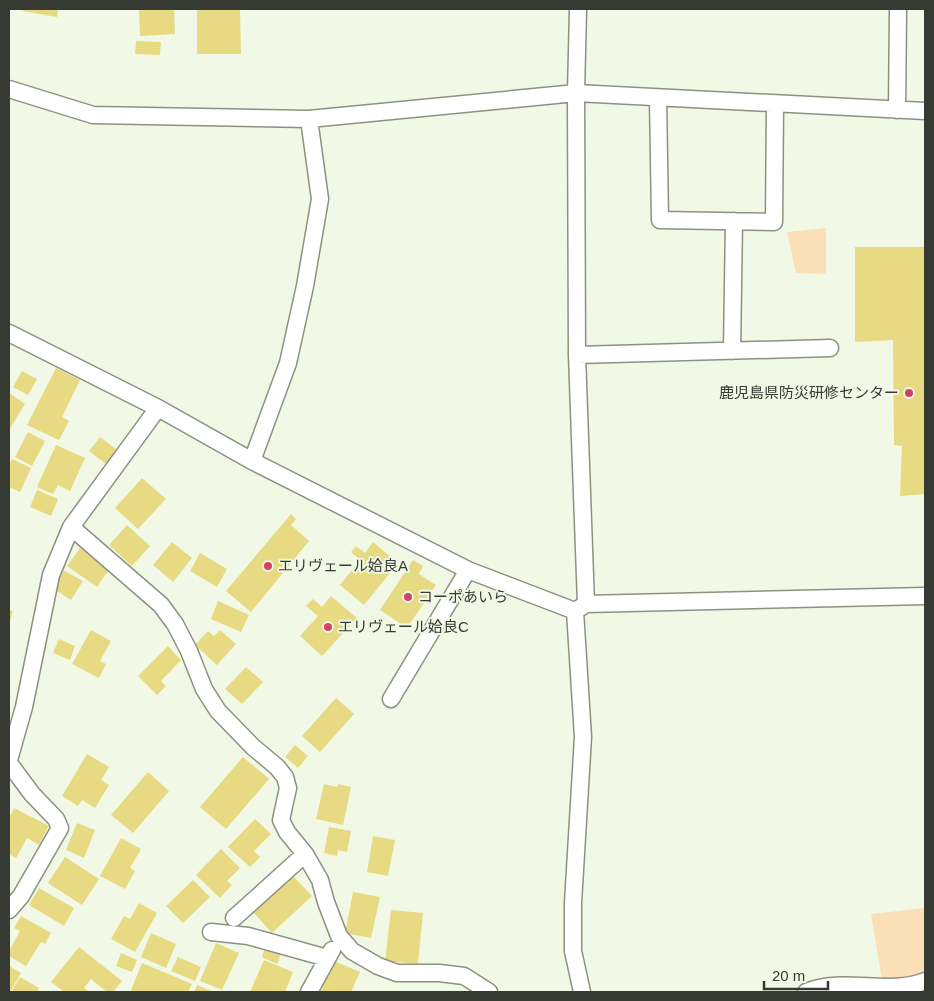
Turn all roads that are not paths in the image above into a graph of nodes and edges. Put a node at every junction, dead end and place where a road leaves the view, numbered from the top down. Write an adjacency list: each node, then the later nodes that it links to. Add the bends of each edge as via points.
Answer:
1 (578, 9): 4 (street)
2 (898, 9): 7 (street)
3 (9, 90): 9 (street, via 93,115)
4 (576, 93): 5 (street); 9 (street); 14 (street)
5 (658, 98): 6 (street); 10 (street, via 660,220)
6 (774, 104): 7 (street); 10 (street, via 774,222)
7 (897, 110): 8 (street)
8 (925, 111)
9 (309, 119): 16 (street, via 320,198 288,363)
10 (734, 221): 13 (street)
11 (9, 333): 15 (street)
12 (830, 348): 13 (street)
13 (732, 351): 14 (street)
14 (577, 355): 20 (street)
15 (158, 408): 16 (street); 17 (street)
16 (252, 461): 18 (street)
17 (71, 527): 22 (street, via 51,575); 24 (street, via 161,606 175,624 204,690 218,711 285,777 288,788 281,820)
18 (468, 570): 20 (street); 21 (street)
19 (925, 596): 20 (street)
20 (581, 607): 33 (street, via 583,737 573,951)
21 (391, 699)
22 (16, 704): 23 (street)
23 (9, 761): 25 (street, via 60,828 21,896)
24 (304, 854): 26 (street); 28 (street, via 320,880)
25 (9, 910)
26 (234, 918)
27 (211, 932): 29 (street, via 248,936)
28 (339, 936): 29 (street); 32 (street, via 352,951 378,966 397,973 464,976)
29 (327, 958): 31 (street)
30 (925, 981): 34 (street, via 915,986 842,985)
31 (309, 992)
32 (489, 992)
33 (582, 992)
34 (806, 992)

